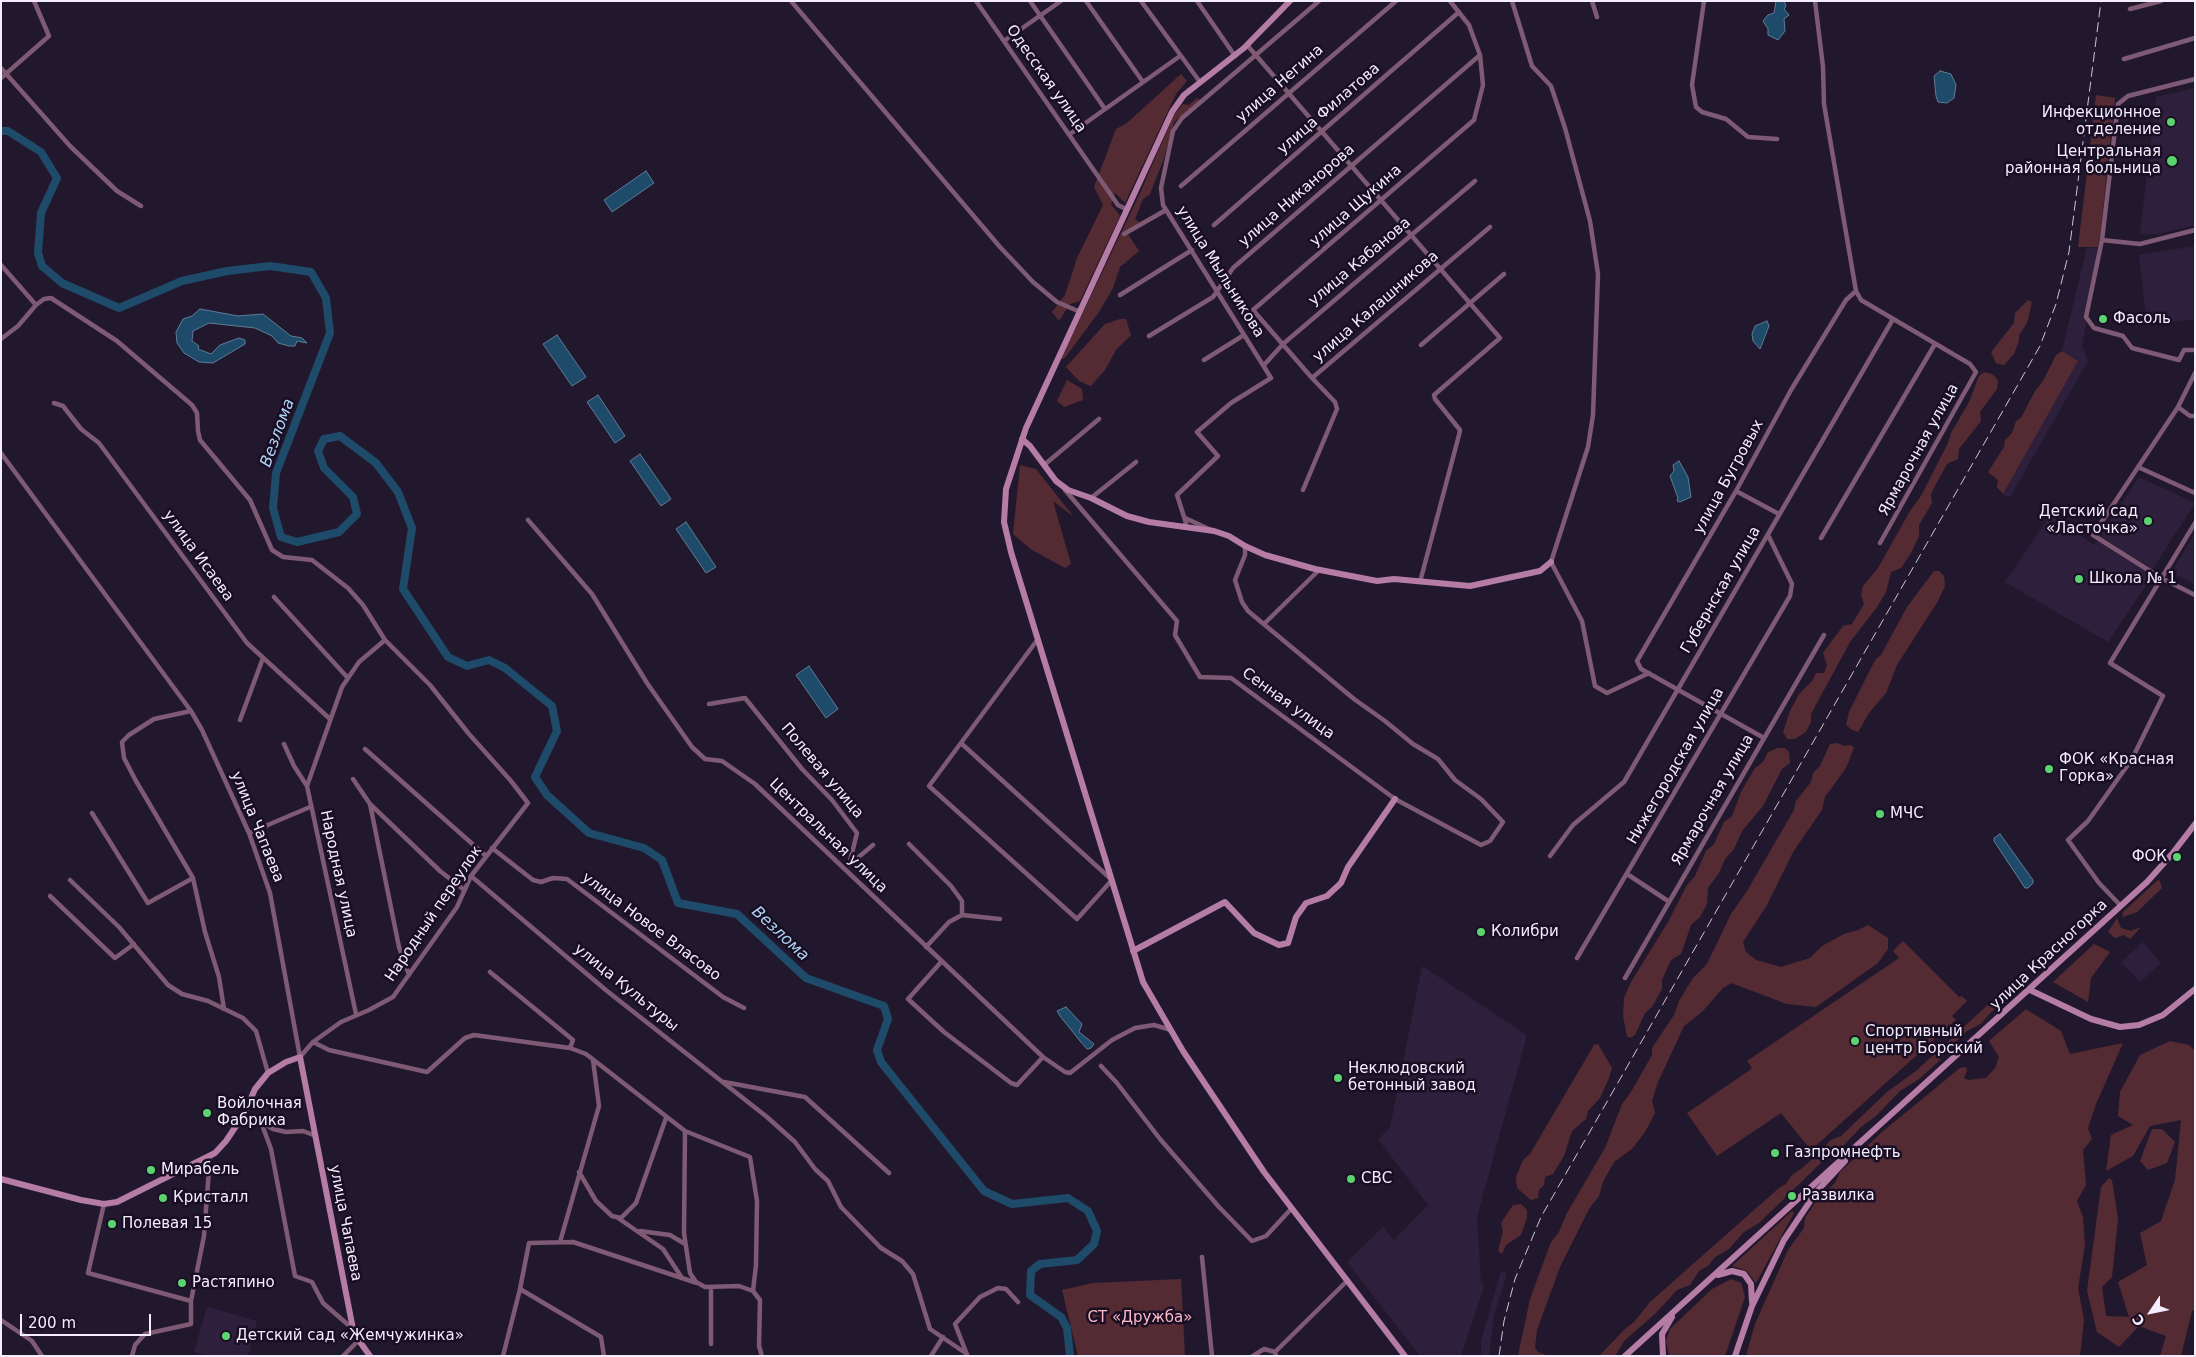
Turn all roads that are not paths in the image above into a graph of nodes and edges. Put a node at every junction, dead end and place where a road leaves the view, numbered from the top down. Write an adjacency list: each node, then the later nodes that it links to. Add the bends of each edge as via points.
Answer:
1 (34, 1): 31 (street, via 49,36)
2 (791, 1): 64 (street, via 972,216 1033,282 1062,306)
3 (976, 1): 23 (street, Одесская улица)
4 (1030, 1): 20 (street)
5 (1061, 1): 20 (street)
6 (1086, 1): 34 (street)
7 (1142, 1): 27 (street)
8 (1197, 1): 28 (street)
9 (1290, 1): 24 (street)
10 (1319, 1): 25 (street, улица Мыльникова)
11 (1396, 1): 36 (street, улица Негина)
12 (1450, 1): 19 (street)
13 (1512, 1): 101 (street, via 1532,66 1550,86 1565,128 1590,221 1598,274 1593,414 1588,447)
14 (1592, 1): 21 (street)
15 (1704, 1): 40 (street, via 1692,85 1696,107 1726,119 1748,137)
16 (1815, 1): 59 (street, via 1824,104)
17 (2160, 1): 18 (street)
18 (2130, 8)
19 (1459, 12): 26 (street, via 1472,31); 38 (street, улица Филатова)
20 (1040, 16): 23 (street); 37 (street)
21 (1598, 17)
22 (2195, 38): 29 (street)
23 (1004, 41): 39 (street, Одесская улица)
24 (1248, 45): 25 (street); 28 (street)
25 (1256, 55): 36 (street); 47 (street, улица Мыльникова, via 1177,124 1161,188)
26 (1480, 55): 41 (street, улица Никанорова); 44 (street, улица Щукина, via 1483,85 1474,120)
27 (1180, 56): 34 (street); 35 (street)
28 (1235, 56): 35 (street)
29 (2124, 59)
30 (1, 68): 31 (street)
31 (6, 74): 32 (street); 45 (street, via 70,146 117,191)
32 (1, 78)
33 (2195, 79): 53 (street, via 2122,99 2116,108)
34 (1143, 82): 37 (street)
35 (1200, 82): 46 (street, via 1175,106)
36 (1289, 93): 38 (street); 43 (street, улица Негина)
37 (1105, 109): 39 (street)
38 (1322, 132): 41 (street); 48 (street, улица Филатова)
39 (1070, 134): 46 (street, Одесская улица, via 1118,205)
40 (1777, 139)
41 (1351, 166): 44 (street); 58 (street, улица Никанорова, via 1230,271)
42 (1475, 180): 52 (street, улица Кабанова)
43 (1181, 186)
44 (1381, 200): 52 (street); 63 (street, улица Щукина)
45 (141, 206)
46 (1126, 209): 64 (street)
47 (1166, 210): 51 (street); 54 (street, улица Мыльникова)
48 (1214, 225)
49 (1490, 227): 56 (street, улица Калашникова)
50 (2195, 230): 53 (street, via 2137,244)
51 (1124, 234)
52 (1411, 235): 56 (street); 69 (street, улица Кабанова)
53 (2102, 240): 72 (street, via 2086,317 2094,328 2123,336 2132,348 2179,360 2184,350)
54 (1192, 250): 58 (street, улица Мыльникова); 60 (street)
55 (1, 265): 62 (street)
56 (1440, 269): 61 (street); 76 (street, улица Калашникова)
57 (1504, 274): 61 (street)
58 (1218, 292): 66 (street, улица Мыльникова); 67 (street, улица Никанорова)
59 (1856, 292): 65 (street, via 1861,300); 88 (street, улица Бугровых, via 1846,300 1791,390)
60 (1120, 295)
61 (1470, 302): 71 (street); 104 (street, via 1500,338 1436,392 1435,399 1460,430)
62 (36, 305): 68 (street, via 18,326); 110 (street, via 51,298 117,341 192,405 197,412 200,440 250,500 272,550 283,557 312,560 342,582 363,605)
63 (1253, 310): 69 (street, улица Калашникова)
64 (1078, 311): 81 (street)
65 (1894, 320): 70 (street); 91 (street, Губернская улица)
66 (1244, 335): 73 (street); 74 (street, улица Мыльникова)
67 (1149, 336)
68 (1, 338)
69 (1283, 344): 74 (street, улица Кабанова); 76 (street, улица Калашникова)
70 (1935, 344): 98 (street); 99 (street, Ярмарочная улица, via 1976,369 1975,375)
71 (1421, 345)
72 (2195, 350)
73 (1204, 360)
74 (1264, 365): 92 (street, улица Мыльникова, via 1271,378 1231,403 1197,432 1218,456 1178,494)
75 (2195, 373): 78 (street)
76 (1312, 378): 87 (street, via 1337,409)
77 (54, 403): 111 (street, улица Исаева, via 63,406 81,429 99,443 224,613)
78 (2178, 407): 79 (street); 85 (street)
79 (2195, 416)
80 (1099, 419): 84 (street)
81 (1022, 439): 84 (street); 109 (street, via 1006,489 1004,522)
82 (1, 453): 116 (street, улица Чапаева)
83 (1136, 462): 90 (street)
84 (1044, 465): 86 (street)
85 (2138, 467): 89 (street); 103 (street, via 2093,535)
86 (1062, 486): 90 (street); 126 (street, Сенная улица, via 1177,621 1175,635 1200,677 1219,676 1237,681)
87 (1303, 490)
88 (1736, 491): 91 (street); 112 (street, улица Бугровых, via 1637,661 1641,669)
89 (2195, 493)
90 (1091, 498): 95 (street, via 1127,516)
91 (1779, 514): 97 (street, Губернская улица)
92 (1185, 518): 95 (street); 96 (street)
93 (528, 520): 138 (street, Центральная улица, via 592,594 647,683 692,747 705,759 722,761 755,784)
94 (2195, 523): 103 (street)
95 (1183, 527): 96 (street)
96 (1214, 531): 100 (street)
97 (1768, 535): 114 (street, Губернская улица); 117 (street, Нижегородская улица, via 1792,584 1790,596)
98 (1821, 538)
99 (1880, 543)
100 (1245, 546): 102 (street); 107 (street, via 1236,584 1246,608)
101 (1551, 562): 104 (street, via 1540,571 1474,586); 112 (street, via 1582,621 1595,686 1607,693)
102 (1319, 570): 104 (street, via 1377,581); 107 (street)
103 (2161, 578): 105 (street); 146 (street, via 2110,663 2162,696 2132,759 2088,820 2068,840 2099,884)
104 (1420, 582)
105 (2195, 594)
106 (274, 596): 113 (street)
107 (1264, 624): 126 (street, Сенная улица, via 1354,700 1438,759 1455,780 1481,799 1503,822 1490,841 1480,845)
108 (1824, 635): 120 (street, Ярмарочная улица)
109 (1038, 638): 122 (street); 151 (street)
110 (385, 640): 113 (street); 134 (street, Народный переулок, via 430,685 528,804)
111 (263, 658): 118 (street, улица Исаева); 119 (street)
112 (1649, 673): 114 (street)
113 (347, 677): 118 (street)
114 (1678, 690): 117 (street); 136 (street, Губернская улица, via 1624,782 1573,825)
115 (709, 704): 137 (street, Полевая улица, via 745,698 857,833)
116 (191, 711): 131 (street, улица Чапаева); 141 (street, via 154,719 122,742 124,758 136,781)
117 (1720, 714): 120 (street); 139 (street, Нижегородская улица)
118 (330, 719): 125 (street)
119 (240, 720)
120 (1764, 738): 145 (street, Ярмарочная улица)
121 (284, 744): 125 (street, Народная улица)
122 (962, 744): 122 (street, via 930,786 1077,919 1112,880)
123 (365, 750): 135 (street)
124 (353, 779): 127 (street)
125 (307, 786): 128 (street, Народная улица)
126 (1395, 800): 151 (street, via 1348,867 1341,883 1326,896 1306,903 1296,917 1288,944 1279,945 1254,933 1225,902)
127 (370, 804): 143 (street, via 440,871); 155 (street, via 399,947)
128 (310, 807): 131 (street); 161 (street, Народная улица)
129 (92, 813): 141 (street, via 148,902)
130 (2195, 824): 146 (street, улица Красногорка, via 2161,868)
131 (249, 834): 165 (street, улица Чапаева, via 270,893)
132 (909, 844): 147 (street, via 951,886 962,902)
133 (873, 845): 137 (street)
134 (492, 848): 135 (street, Народный переулок); 159 (street, улица Новое Власово, via 533,880 566,879 723,997)
135 (486, 856): 140 (street, Народный переулок)
136 (1550, 856)
137 (849, 865): 138 (street)
138 (847, 870): 150 (street, Центральная улица)
139 (1627, 874): 145 (street); 152 (street, Нижегородская улица)
140 (471, 876): 143 (street, Народный переулок); 170 (street, улица Культуры, via 607,991)
141 (193, 878): 160 (street, via 219,977)
142 (70, 880): 149 (street)
143 (464, 889): 155 (street, Народный переулок, via 457,907)
144 (50, 896): 149 (street, via 115,958)
145 (1668, 901): 156 (street, Ярмарочная улица)
146 (2121, 906): 158 (street, улица Красногорка)
147 (962, 915): 148 (street); 150 (street, via 949,922)
148 (1000, 919)
149 (134, 944): 160 (street, via 168,985 182,994)
150 (926, 947): 153 (street, Центральная улица)
151 (1133, 951): 162 (street, via 1143,982)
152 (1577, 958)
153 (942, 961): 166 (street, Центральная улица); 166 (street, via 908,999 944,1032 1011,1083 1017,1085)
154 (490, 972): 164 (street, via 573,1040)
155 (409, 975): 161 (street, Народный переулок, via 393,997)
156 (1625, 978)
157 (2195, 989): 158 (street, via 2163,1015 2139,1025 2120,1027 2091,1019)
158 (2030, 990): 176 (street, улица Красногорка)
159 (744, 1008)
160 (224, 1009): 169 (street, via 243,1018 256,1031)
161 (356, 1014): 163 (street, Народный переулок)
162 (1171, 1030): 166 (street, Центральная улица, via 1154,1025 1135,1028 1112,1040 1070,1072); 182 (street, via 1230,1123)
163 (314, 1042): 164 (street, via 329,1050 427,1072 474,1034); 165 (street, Народный переулок)
164 (570, 1048): 167 (street)
165 (300, 1057): 169 (street); 175 (street, улица Чапаева)
166 (1043, 1057)
167 (593, 1060): 172 (street); 178 (street, via 599,1106)
168 (1101, 1066): 182 (street, via 1118,1083 1160,1139 1252,1241 1266,1236)
169 (268, 1073): 171 (street, via 255,1089)
170 (722, 1082): 179 (street, via 805,1097); 202 (street, улица Культуры, via 795,1142 828,1181 841,1208 881,1248 908,1267 923,1301 930,1329)
171 (244, 1114): 173 (street); 177 (street, via 221,1147)
172 (666, 1118): 174 (street); 183 (street, via 636,1203 621,1218)
173 (261, 1122): 175 (street, via 273,1129 303,1131); 200 (street, via 271,1149 294,1276 312,1282 323,1303)
174 (685, 1131): 186 (street); 194 (street, via 750,1157 757,1201)
175 (316, 1136): 200 (street, улица Чапаева)
176 (1868, 1137): 188 (street); 197 (street, via 1818,1191 1797,1220 1771,1264)
177 (210, 1156): 181 (street, via 124,1199); 195 (street, via 204,1236)
178 (579, 1172): 183 (street, via 596,1201 612,1216); 185 (street)
179 (889, 1173)
180 (1, 1179): 181 (street)
181 (104, 1204): 195 (street, via 88,1272)
182 (1292, 1208): 190 (street)
183 (618, 1217): 184 (street)
184 (637, 1230): 186 (street, via 670,1235); 189 (street, via 663,1249)
185 (560, 1242): 189 (street, via 573,1242); 193 (street, via 529,1243)
186 (685, 1244): 191 (street, via 690,1272)
187 (1202, 1257): 216 (street)
188 (1715, 1276): 197 (street, via 1732,1271 1744,1274 1751,1284); 198 (street)
189 (683, 1279): 191 (street)
190 (1348, 1280): 206 (street); 218 (street)
191 (700, 1284): 192 (street)
192 (711, 1287): 194 (street, via 739,1286); 205 (street)
193 (520, 1289): 212 (street); 213 (street, via 601,1337)
194 (753, 1291): 214 (street, via 760,1300 759,1346)
195 (191, 1301): 209 (street, via 192,1324 145,1334 135,1345)
196 (1018, 1302): 201 (street, via 1006,1289 998,1288 980,1297 955,1324)
197 (1752, 1306): 221 (street)
198 (1679, 1308): 219 (street); 220 (street, via 1662,1334)
199 (1, 1320): 208 (street, via 32,1342)
200 (354, 1329): 203 (street, улица Чапаева)
201 (959, 1336): 204 (street, via 952,1342); 207 (street)
202 (942, 1337): 204 (street, улица Культуры); 215 (street)
203 (359, 1340): 210 (street); 211 (street, улица Чапаева)
204 (948, 1341): 207 (street, улица Культуры)
205 (711, 1344)
206 (1276, 1354): 217 (street, via 1264,1349)
207 (968, 1355)
208 (42, 1356)
209 (132, 1356)
210 (343, 1356)
211 (370, 1356)
212 (503, 1356)
213 (604, 1356)
214 (762, 1356)
215 (931, 1356)
216 (1212, 1356)
217 (1253, 1356)
218 (1405, 1356)
219 (1625, 1356)
220 (1663, 1356)
221 (1735, 1356)

